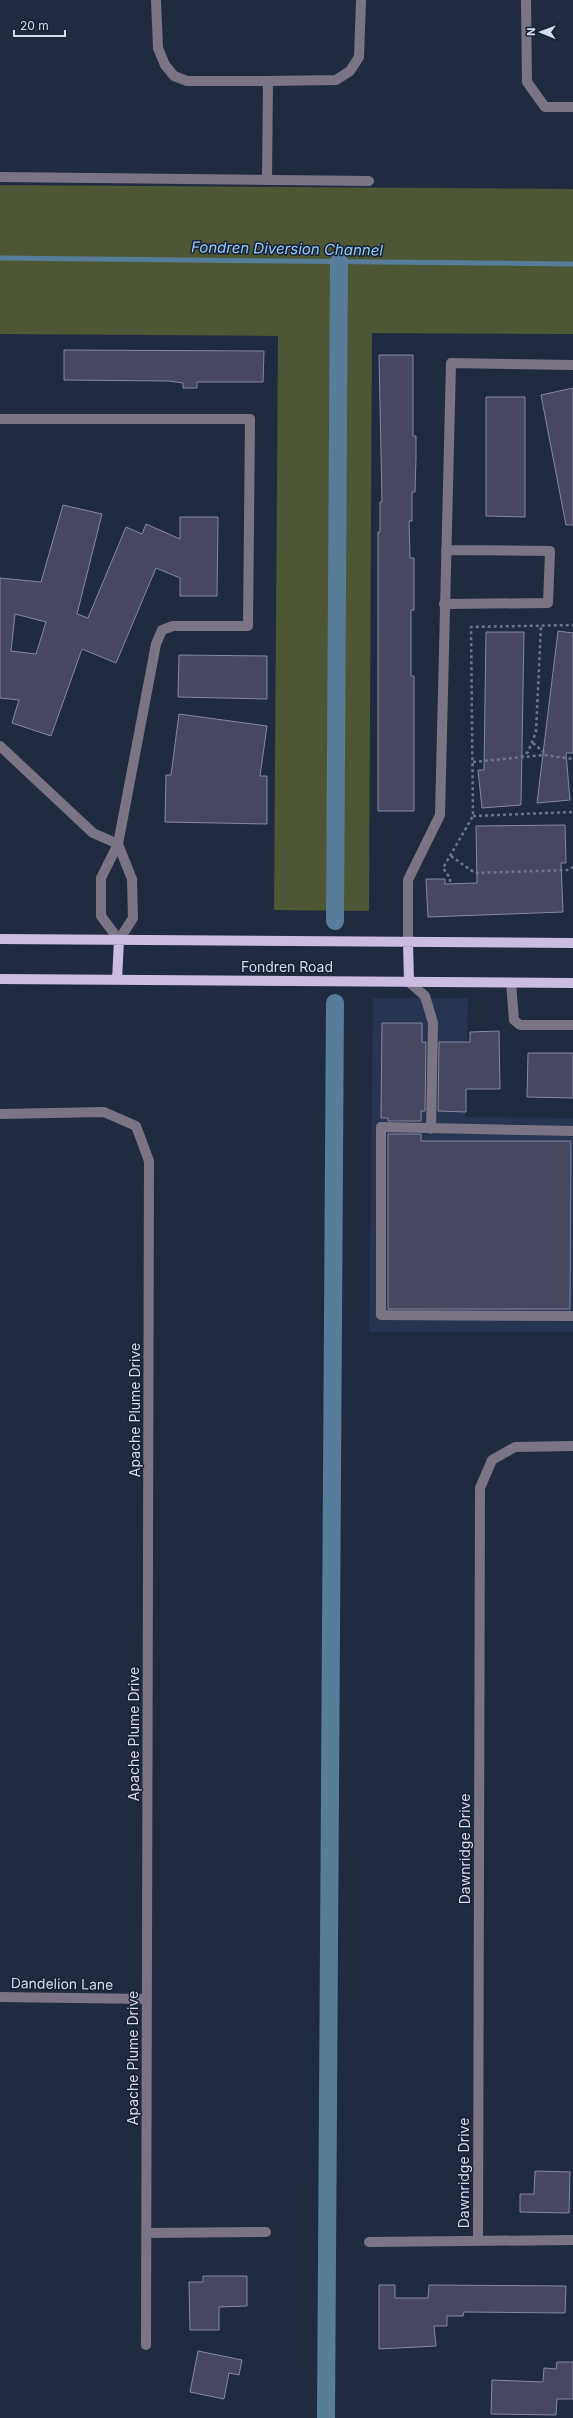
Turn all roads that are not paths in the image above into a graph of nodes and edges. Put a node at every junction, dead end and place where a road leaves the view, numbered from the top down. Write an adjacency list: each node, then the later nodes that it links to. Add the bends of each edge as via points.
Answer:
1 (156, 0): 4 (street, via 158,48 165,65 174,76 187,81)
2 (361, 0): 4 (street, via 359,57 350,71 336,80)
3 (526, 0): 5 (street, via 528,82 545,107)
4 (268, 81): 7 (street)
5 (573, 107)
6 (0, 177): 7 (street)
7 (267, 180): 8 (street)
8 (369, 181)
9 (573, 365): 11 (street, via 451,363)
10 (0, 419): 14 (street, via 250,419 248,626 173,626 162,630 156,644)
11 (446, 550): 12 (street); 12 (street, via 550,551 548,603)
12 (444, 604): 17 (street, via 440,815 408,880)
13 (0, 746): 14 (street, via 93,833)
14 (118, 844): 16 (street, via 132,879 133,918); 16 (street, via 101,878 101,916)
15 (0, 939): 16 (main road, Fondren Road)
16 (119, 940): 17 (main road, Fondren Road); 20 (main road)
17 (408, 942): 18 (main road, Fondren Road); 21 (main road)
18 (573, 943)
19 (0, 979): 20 (main road, Fondren Road)
20 (117, 980): 21 (main road, Fondren Road)
21 (409, 982): 22 (main road, Fondren Road); 26 (street, via 425,996 433,1023)
22 (511, 983): 23 (main road, Fondren Road); 24 (street, via 514,1020 520,1025)
23 (573, 983)
24 (573, 1025)
25 (0, 1114): 31 (street, Apache Plume Drive, via 104,1112 136,1126 149,1162)
26 (431, 1129): 27 (street); 28 (street, via 381,1128 381,1315)
27 (573, 1131)
28 (573, 1316)
29 (573, 1446): 35 (street, Dawnridge Drive, via 516,1447 492,1460 480,1488)
30 (0, 1997): 31 (street, Dandelion Lane)
31 (147, 1999): 33 (street, Apache Plume Drive)
32 (266, 2232): 33 (street)
33 (147, 2233): 37 (street, Apache Plume Drive)
34 (573, 2240): 35 (street)
35 (478, 2241): 36 (street)
36 (369, 2242)
37 (146, 2345)

